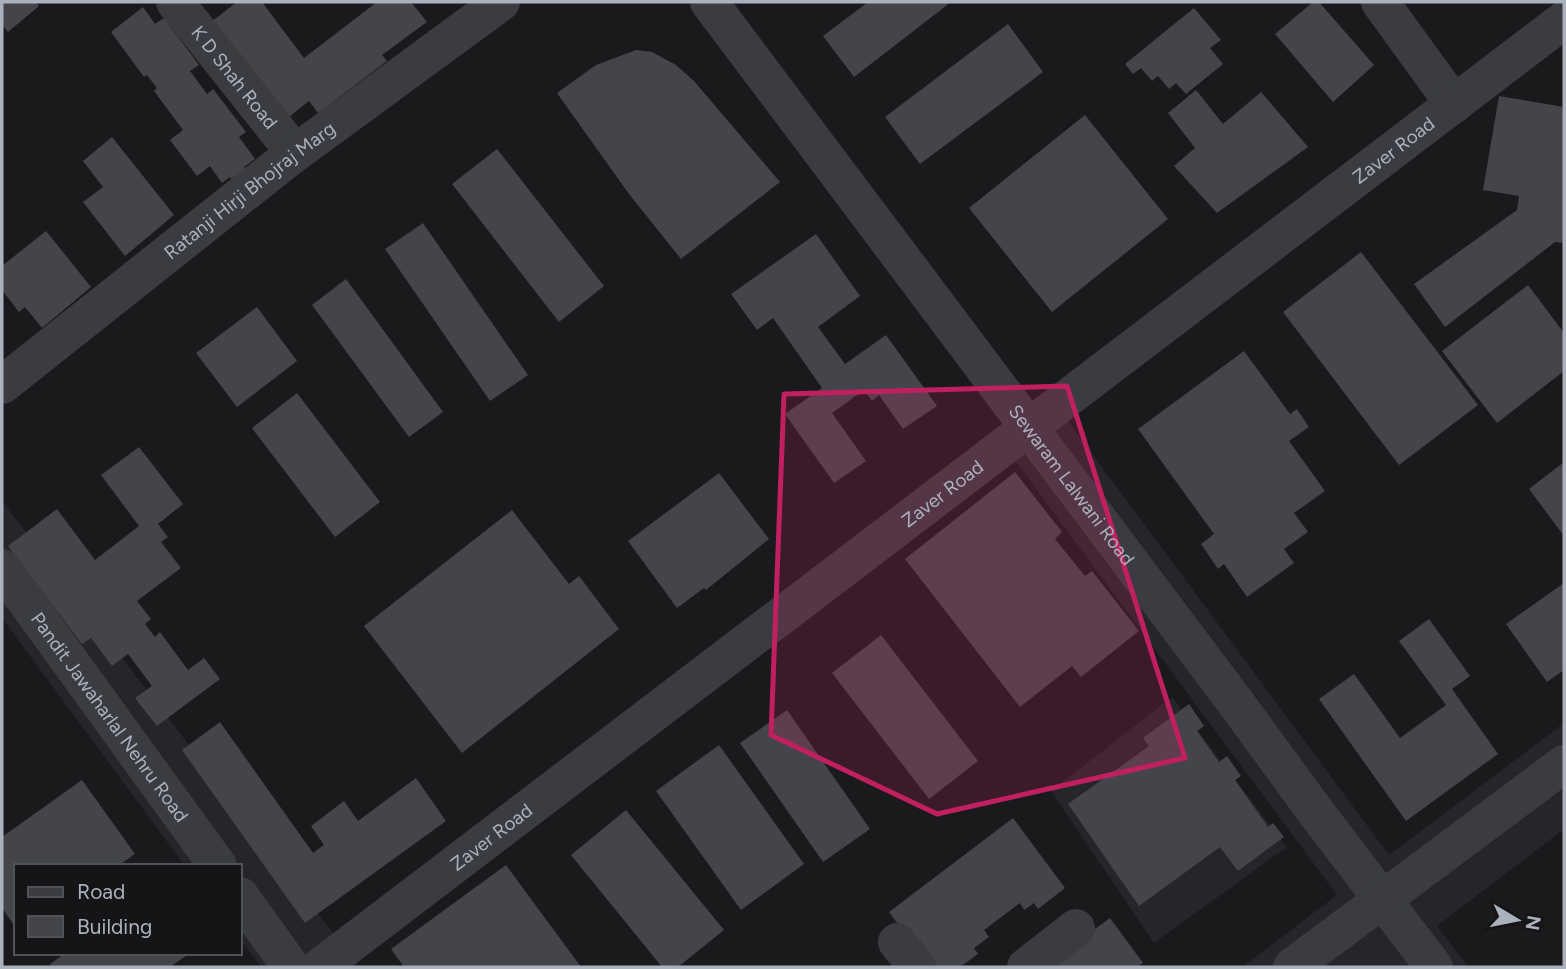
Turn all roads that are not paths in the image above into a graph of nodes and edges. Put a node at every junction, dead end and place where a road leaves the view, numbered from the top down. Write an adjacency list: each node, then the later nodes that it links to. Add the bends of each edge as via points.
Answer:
1 (175, 2): 7 (street, K D Shah Road)
2 (501, 2): 7 (street, Ratanji Hirji Bhojraj Marg)
3 (709, 2): 9 (street, Sewaram Lalwani Road)
4 (1380, 2): 6 (street)
5 (1564, 20): 6 (street, Zaver Road)
6 (1454, 104): 9 (street, Zaver Road)
7 (295, 153): 8 (street, Ratanji Hirji Bhojraj Marg)
8 (2, 385)
9 (1029, 427): 14 (street, Sewaram Lalwani Road); 17 (street, Zaver Road)
10 (2, 568): 12 (street, Pandit Jawaharlal Nehru Road)
11 (1564, 764): 14 (street)
12 (217, 864)
13 (242, 899): 16 (street)
14 (1383, 900): 19 (street); 20 (street, Sewaram Lalwani Road)
15 (1076, 928): 18 (street)
16 (291, 967)
17 (320, 967)
18 (1026, 967)
19 (1293, 967)
20 (1434, 967)

